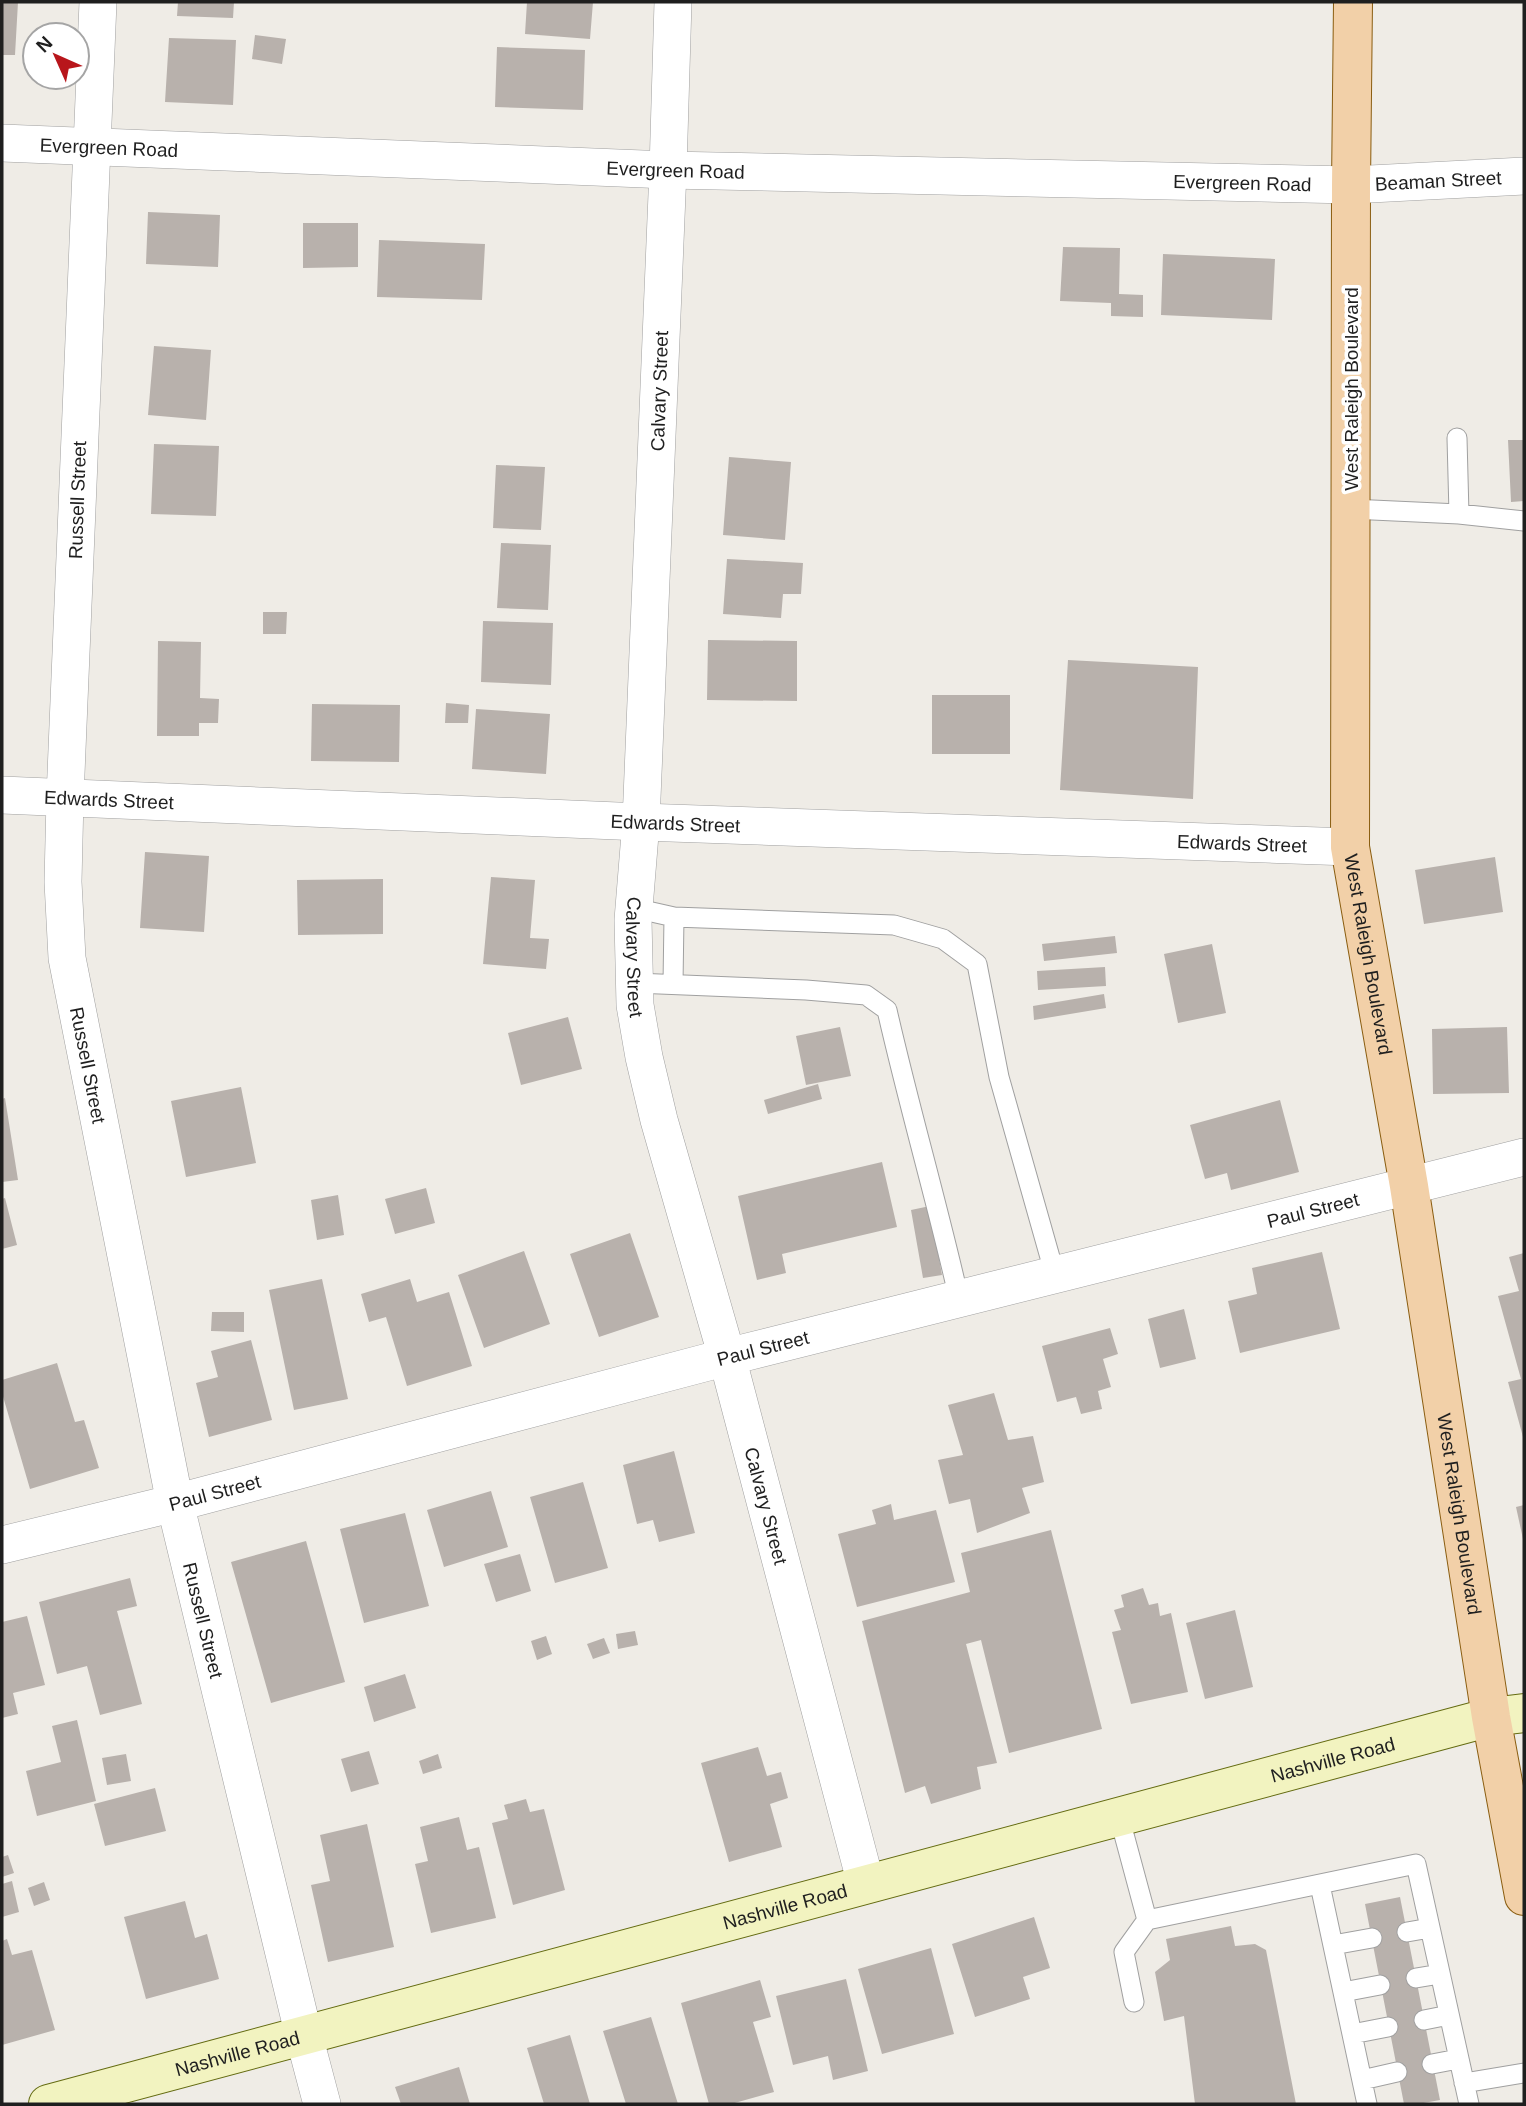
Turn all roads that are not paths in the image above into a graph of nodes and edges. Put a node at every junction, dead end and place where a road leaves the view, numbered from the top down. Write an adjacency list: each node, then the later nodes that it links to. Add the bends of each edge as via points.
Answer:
1 (98, 2): 5 (street, Russell Street)
2 (673, 2): 6 (street, Calvary Street)
3 (1353, 2): 8 (main road, West Raleigh Boulevard)
4 (2, 143): 5 (street, Evergreen Road)
5 (92, 146): 6 (street, Evergreen Road); 14 (street, Russell Street)
6 (668, 170): 8 (street, Evergreen Road); 15 (street, Calvary Street)
7 (1524, 176): 8 (street, Beaman Street)
8 (1350, 185): 10 (main road, West Raleigh Boulevard)
9 (1457, 438): 11 (lane)
10 (1351, 509): 11 (lane); 16 (main road, West Raleigh Boulevard)
11 (1459, 514): 12 (lane)
12 (1524, 521)
13 (2, 795): 14 (street, Edwards Street)
14 (65, 798): 15 (street, Edwards Street); 26 (street, Russell Street, via 67,958)
15 (641, 822): 16 (street, Edwards Street); 17 (street, Calvary Street)
16 (1350, 847): 22 (main road, West Raleigh Boulevard)
17 (634, 908): 18 (lane); 19 (street, Calvary Street)
18 (674, 917): 20 (lane); 23 (lane, via 894,925 943,939 976,964 999,1077)
19 (635, 983): 20 (lane); 25 (street, Calvary Street, via 635,1005 656,1107)
20 (673, 984): 24 (lane, via 866,995 887,1010)
21 (1524, 1157): 22 (street, Paul Street)
22 (1409, 1186): 23 (street, Paul Street); 28 (main road, West Raleigh Boulevard)
23 (1055, 1275): 24 (street, Paul Street)
24 (959, 1299): 25 (street, Paul Street)
25 (727, 1357): 26 (street, Paul Street); 30 (street, Calvary Street)
26 (175, 1503): 27 (street, Paul Street); 47 (street, Russell Street)
27 (2, 1545)
28 (1508, 1715): 29 (main road, Nashville Road); 32 (main road, West Raleigh Boulevard)
29 (1119, 1816): 30 (main road, Nashville Road); 33 (lane)
30 (866, 1884): 47 (main road, Nashville Road)
31 (1320, 1885): 33 (lane); 34 (lane, via 1416,1864); 37 (lane)
32 (1524, 1896)
33 (1147, 1920): 42 (lane, via 1124,1952)
34 (1430, 1928): 35 (lane); 38 (lane)
35 (1407, 1932)
36 (1371, 1938): 37 (lane)
37 (1333, 1945): 41 (lane)
38 (1440, 1974): 39 (lane); 43 (lane)
39 (1416, 1978)
40 (1380, 1985): 41 (lane)
41 (1343, 1992): 46 (lane)
42 (1134, 2002)
43 (1449, 2015): 44 (lane); 48 (lane)
44 (1424, 2020)
45 (1388, 2027): 46 (lane)
46 (1352, 2034): 52 (lane)
47 (304, 2036): 54 (main road, Nashville Road); 55 (street, Russell Street)
48 (1458, 2059): 49 (lane); 53 (lane)
49 (1433, 2064)
50 (1397, 2072): 52 (lane)
51 (1524, 2073): 53 (lane)
52 (1362, 2080): 56 (lane)
53 (1464, 2083): 57 (lane)
54 (48, 2104)
55 (322, 2104)
56 (1367, 2104)
57 (1469, 2104)

